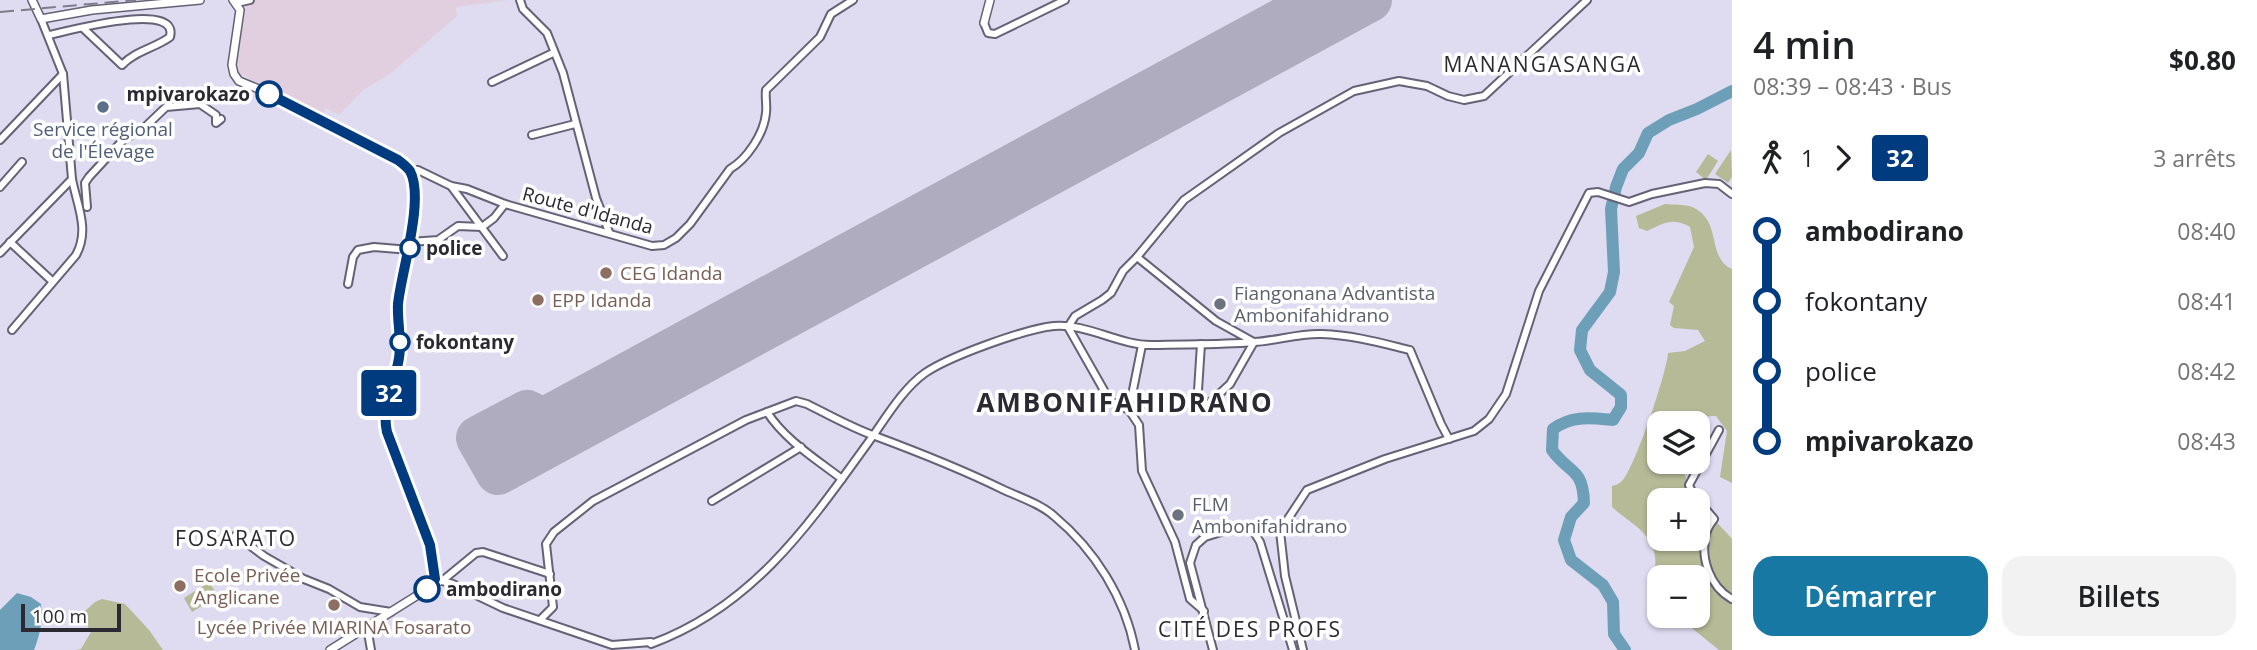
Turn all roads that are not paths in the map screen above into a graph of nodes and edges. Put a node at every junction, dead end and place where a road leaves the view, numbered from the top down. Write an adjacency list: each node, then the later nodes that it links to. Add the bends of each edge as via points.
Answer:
1 (32, 0): 10 (street)
2 (200, 0): 10 (street)
3 (250, 0): 9 (street)
4 (520, 0): 14 (street, via 547,33)
5 (853, 0): 30 (street, Route d'Idanda, via 831,14 820,37 766,90 766,114 758,138 676,238 652,246)
6 (990, 0): 11 (street)
7 (1065, 0): 11 (street, via 995,34 988,33)
8 (1587, 0): 35 (street, via 1484,96 1464,100 1399,81 1354,90 1279,133 1184,200)
9 (235, 2): 22 (street, via 240,10 232,65 239,81 282,99)
10 (41, 19): 13 (street)
11 (984, 23)
12 (83, 28): 12 (street, via 145,16 158,17 172,30 161,44 129,57 122,65); 13 (street)
13 (48, 35): 15 (street)
14 (553, 53): 16 (street); 18 (street, via 563,73)
15 (63, 74): 20 (street); 23 (street)
16 (492, 82)
17 (221, 119): 28 (street, via 216,123 216,115 200,104 166,107 124,139 89,177 85,183)
18 (575, 124): 19 (street); 30 (street)
19 (532, 135)
20 (0, 140)
21 (22, 162): 25 (street)
22 (409, 170): 24 (street, Route d'Idanda); 32 (street, via 413,192)
23 (72, 179): 31 (street); 36 (street, via 84,232 82,244)
24 (452, 186): 27 (street, Route d'Idanda); 29 (street)
25 (0, 187)
26 (1732, 194): 48 (street, via 1719,184 1705,183 1629,202 1589,193 1539,291 1506,394 1482,425)
27 (505, 204): 29 (street); 30 (street, Route d'Idanda)
28 (87, 207)
29 (482, 227): 32 (street, via 458,226 438,240); 34 (street)
30 (610, 232)
31 (10, 242): 33 (street); 36 (street)
32 (410, 246): 37 (street, via 358,250); 54 (street, via 398,304 399,362 385,418)
33 (0, 253)
34 (503, 257)
35 (1137, 257): 38 (street, via 1111,293 1075,316); 40 (street, via 1216,321)
36 (52, 281): 39 (street)
37 (348, 284)
38 (1068, 327): 42 (street); 44 (street, via 1110,401); 47 (street, via 1027,331 924,373)
39 (12, 330)
40 (1254, 342): 41 (street); 43 (street, via 1230,384 1206,406); 48 (street, via 1318,334 1356,336 1410,350)
41 (1201, 344): 42 (street); 43 (street)
42 (1142, 345): 44 (street)
43 (1197, 406): 44 (street, via 1151,401)
44 (1129, 410): 56 (street, via 1139,425 1142,471 1175,542 1190,599)
45 (767, 412): 47 (street, via 796,401); 49 (street); 53 (street, via 593,501 546,544)
46 (1719, 430): 55 (street, via 1689,485 1714,519 1706,532 1709,576)
47 (873, 436): 50 (street); 62 (street, via 982,479 1052,514 1078,539 1114,587)
48 (1450, 439): 65 (street, via 1307,491 1280,531 1285,576)
49 (801, 447): 50 (street); 51 (street)
50 (842, 479): 58 (street, via 784,553 748,588 683,632 651,644 612,645)
51 (712, 501)
52 (236, 535): 57 (street, via 264,556 360,607)
53 (550, 573): 54 (street, via 483,552); 58 (street, via 554,607)
54 (439, 580): 57 (street); 58 (street)
55 (1732, 599)
56 (1204, 611): 63 (street); 64 (street, via 1190,564 1196,545 1205,537 1241,526 1252,529)
57 (391, 612): 59 (street)
58 (540, 620)
59 (367, 626): 60 (street); 61 (street)
60 (330, 650)
61 (371, 650)
62 (1135, 650)
63 (1213, 650)
64 (1293, 650)
65 (1303, 650)

